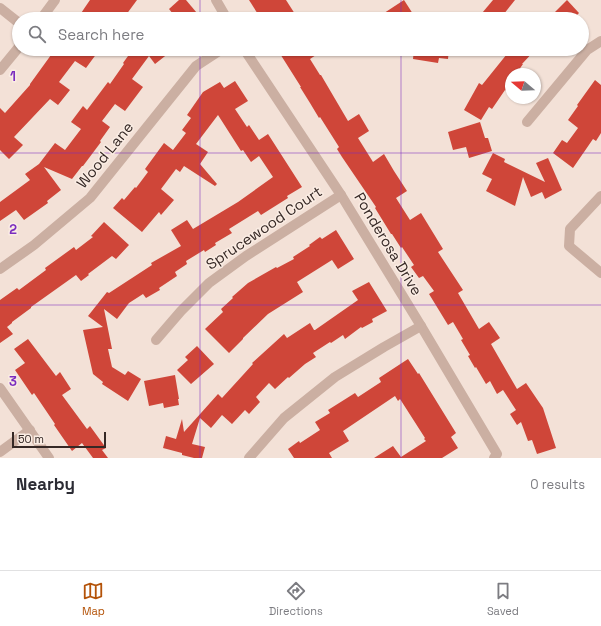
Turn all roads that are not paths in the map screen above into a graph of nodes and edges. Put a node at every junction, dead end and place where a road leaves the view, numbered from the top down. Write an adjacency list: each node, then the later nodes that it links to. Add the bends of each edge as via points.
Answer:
1 (55, 0): 4 (street)
2 (216, 0): 5 (street)
3 (0, 8): 6 (street)
4 (46, 12)
5 (223, 12)
6 (12, 17)
7 (601, 41): 8 (street)
8 (589, 49)
9 (12, 55): 13 (street)
10 (211, 56): 17 (street, Wood Lane, via 196,66 90,198 34,246)
11 (249, 56): 15 (street, Ponderosa Drive)
12 (582, 56): 14 (street)
13 (0, 70)
14 (527, 122)
15 (341, 195): 19 (street, Ponderosa Drive); 20 (street, Sprucewood Court, via 209,283)
16 (601, 196): 18 (street, via 570,229 569,246)
17 (0, 269)
18 (601, 273)
19 (421, 326): 25 (street, via 335,377 284,418); 26 (street, Ponderosa Drive, via 497,454)
20 (156, 340)
21 (0, 388): 22 (street)
22 (30, 430): 23 (street); 24 (street)
23 (0, 452)
24 (49, 458)
25 (248, 458)
26 (494, 458)

